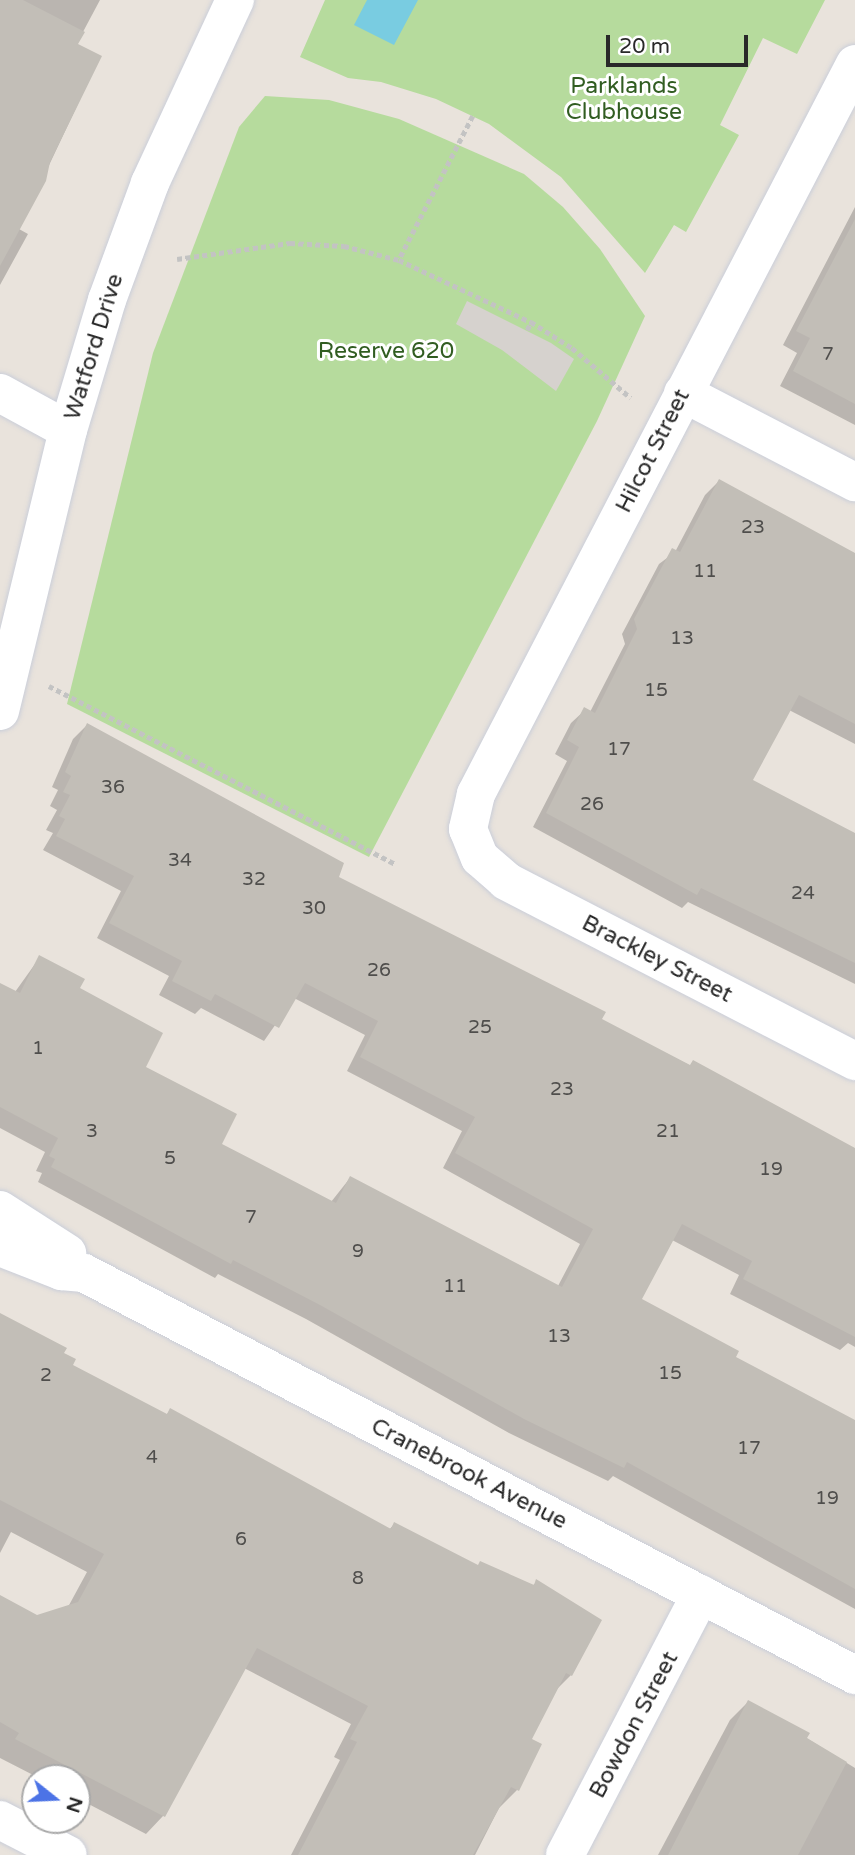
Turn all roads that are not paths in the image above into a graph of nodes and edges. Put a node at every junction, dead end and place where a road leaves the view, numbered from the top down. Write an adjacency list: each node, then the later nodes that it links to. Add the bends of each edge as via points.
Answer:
1 (236, 0): 5 (street, Watford Drive, via 150,183 107,300)
2 (855, 64): 4 (street, Hilcot Street)
3 (0, 393): 5 (street)
4 (683, 393): 6 (street); 8 (street, Hilcot Street, via 476,794 468,829)
5 (68, 430): 7 (street, Watford Drive)
6 (855, 482)
7 (0, 710)
8 (471, 843): 9 (street, Brackley Street, via 480,858 506,881)
9 (855, 1061)
10 (0, 1210): 12 (street, Cranebrook Avenue, via 71,1256)
11 (0, 1247): 12 (street, Cranebrook Avenue, via 61,1271)
12 (84, 1273): 13 (street, Cranebrook Avenue)
13 (701, 1594): 14 (street, Cranebrook Avenue); 17 (street, Bowdon Street)
14 (855, 1675)
15 (0, 1820): 16 (street)
16 (68, 1855)
17 (565, 1855)

